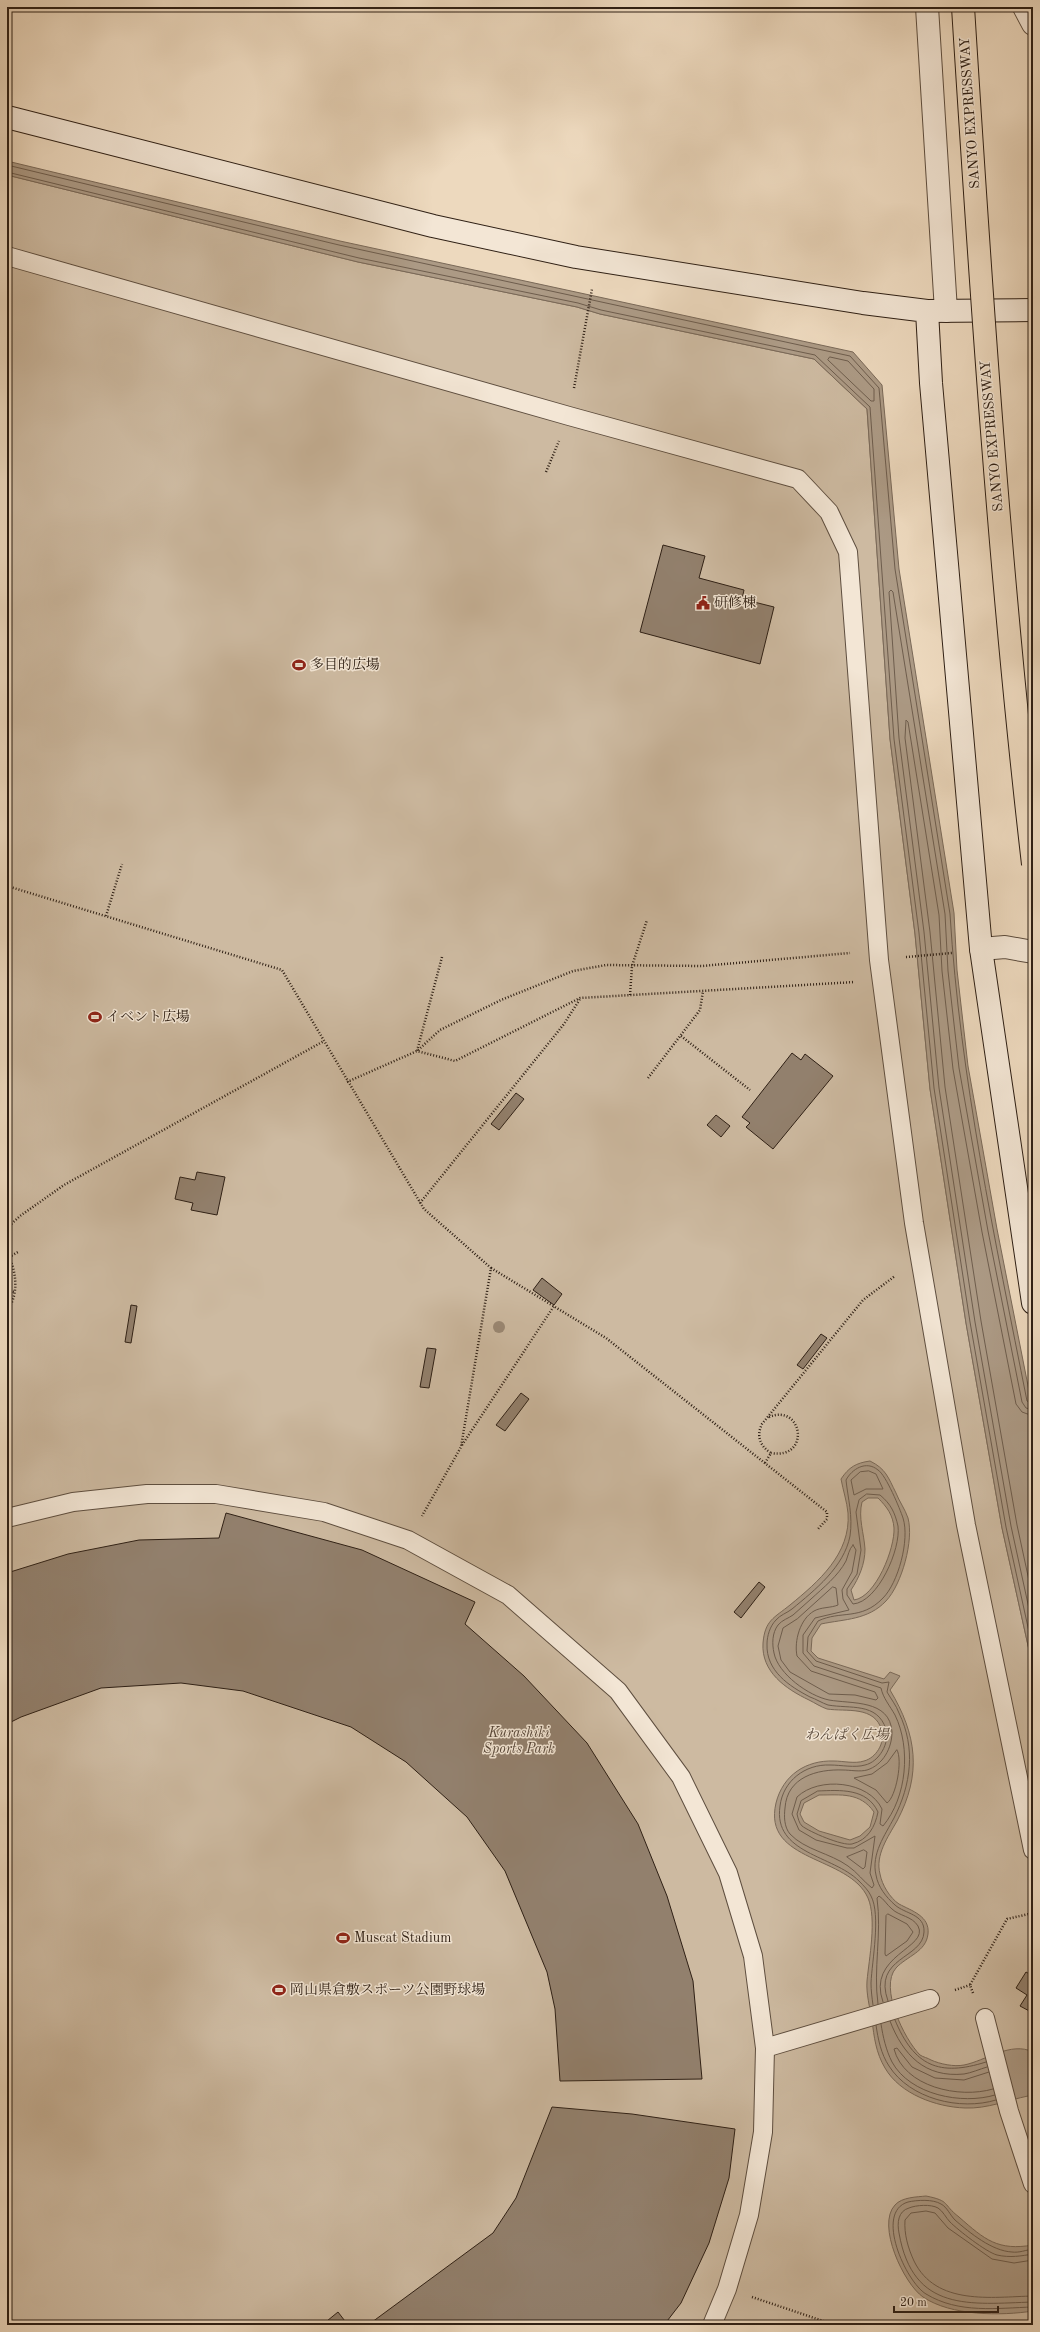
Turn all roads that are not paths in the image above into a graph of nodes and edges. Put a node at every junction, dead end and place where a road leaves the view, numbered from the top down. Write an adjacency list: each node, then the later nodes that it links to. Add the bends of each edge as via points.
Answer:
1 (927, 7): 8 (street)
2 (963, 7): 9 (highway, SANYO EXPRESSWAY, bridge, via 987,382 1014,698)
3 (1024, 7): 4 (street)
4 (1033, 24)
5 (7, 117): 8 (street, via 426,224 576,257 863,303)
6 (7, 256): 14 (lane, via 798,479 829,512 848,552 879,960 914,1223 966,1525)
7 (1033, 310): 8 (street)
8 (936, 311): 10 (street, via 931,383)
9 (1033, 864)
10 (981, 949): 11 (street, via 1005,947); 12 (street)
11 (1033, 952)
12 (1033, 1303)
13 (7, 1518): 17 (lane, via 73,1502 147,1494 216,1494 324,1512 408,1540 508,1595 618,1691 681,1777 728,1873 753,1956)
14 (1033, 1850)
15 (930, 1999): 17 (lane)
16 (985, 2018): 18 (lane, via 1009,2111)
17 (765, 2048): 19 (lane, via 763,2132 750,2215 727,2289)
18 (1033, 2184)
19 (712, 2325)

